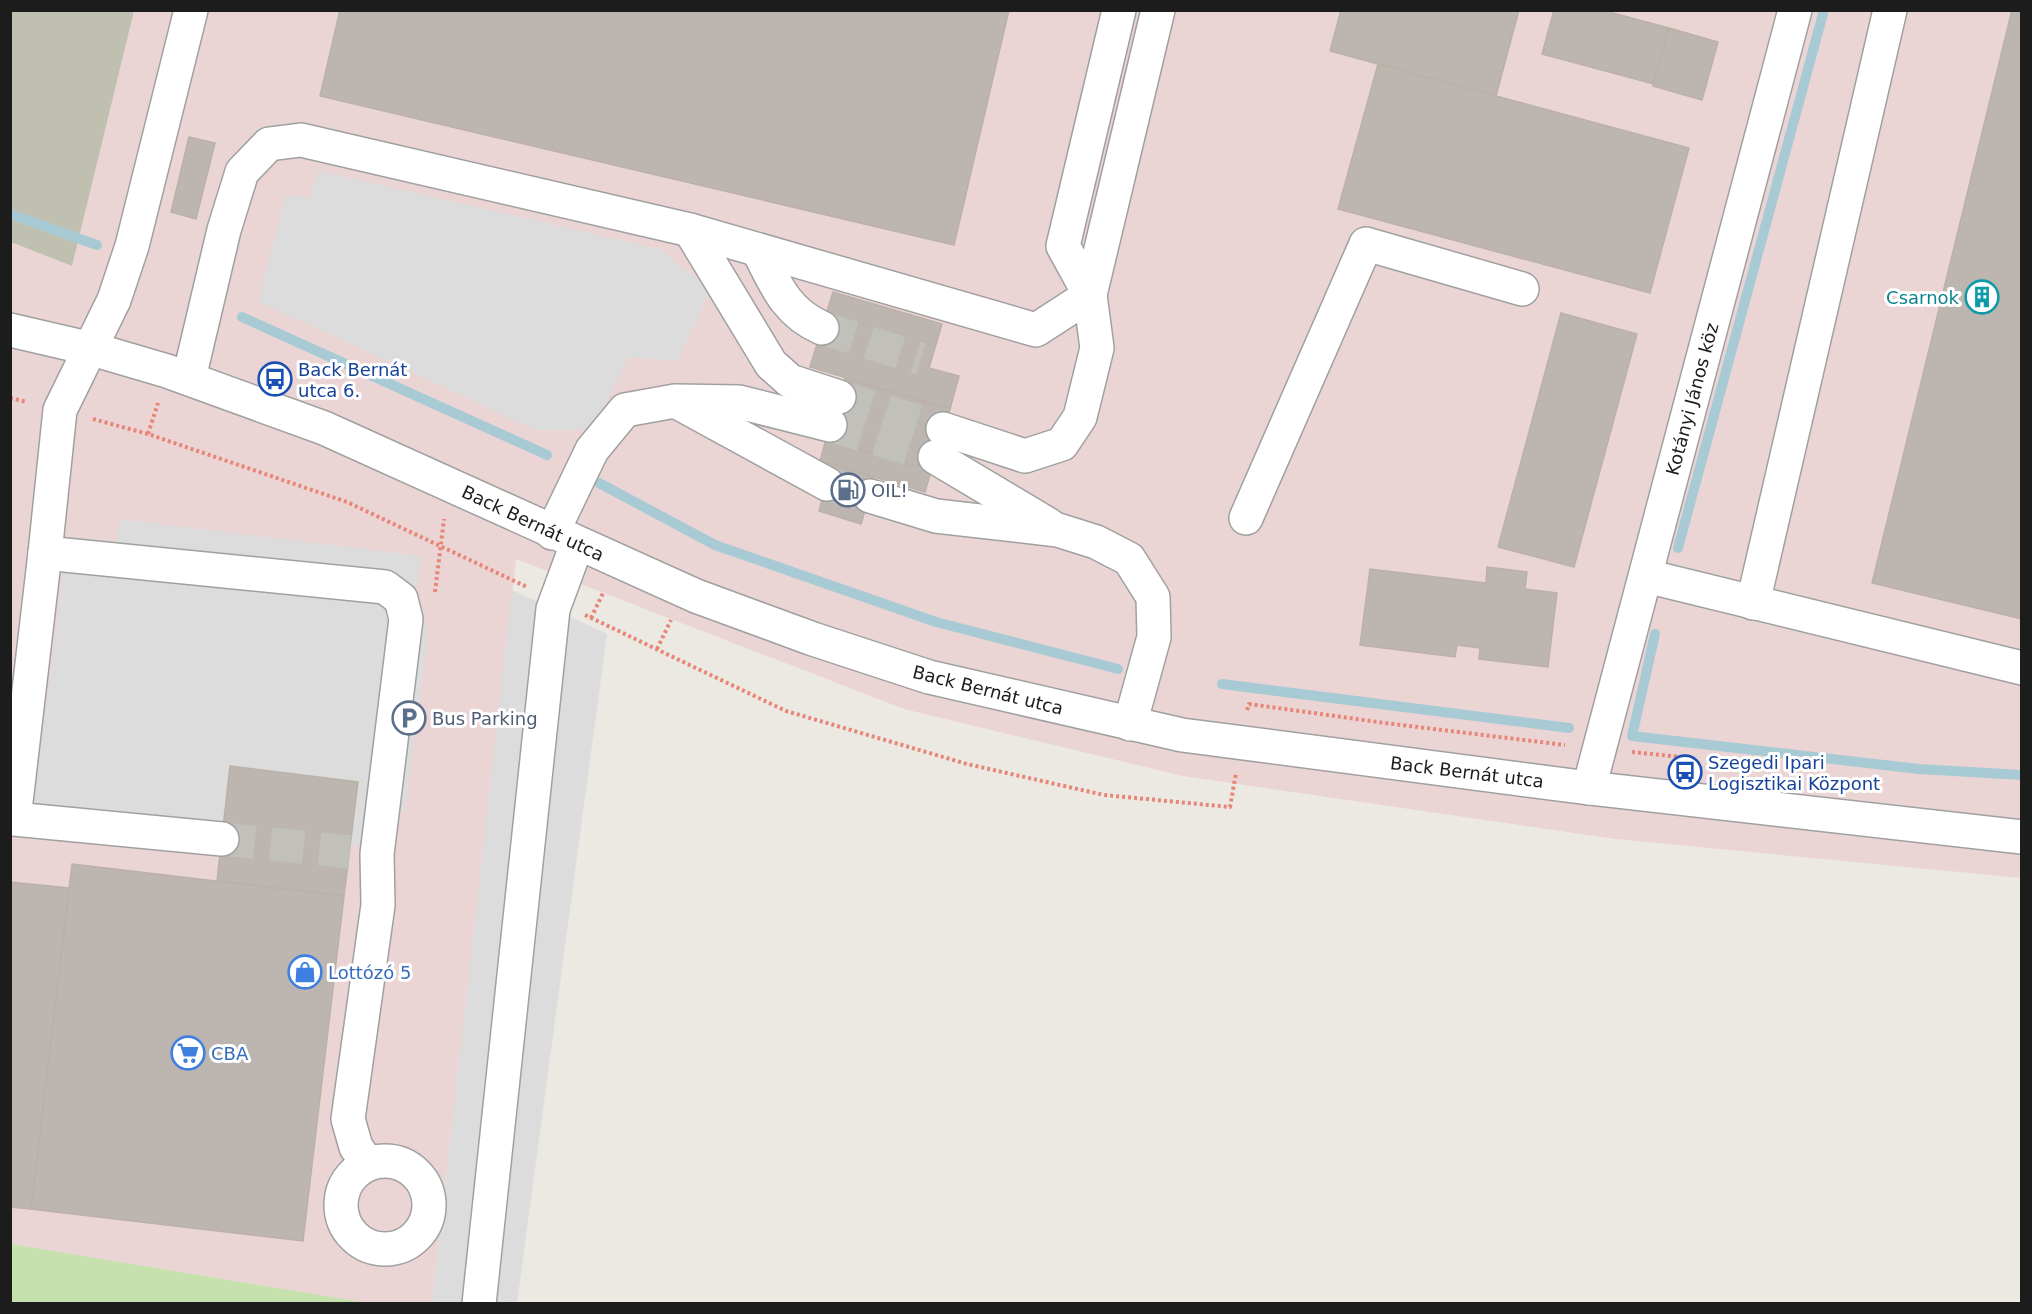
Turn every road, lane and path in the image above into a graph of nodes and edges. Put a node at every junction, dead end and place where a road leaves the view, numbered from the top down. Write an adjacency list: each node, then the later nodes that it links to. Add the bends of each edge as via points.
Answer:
1 (191, 10): 12 (street, via 132,246)
2 (1119, 10): 9 (street, via 1064,246)
3 (1158, 10): 9 (street)
4 (1796, 10): 21 (street, Kotányi János köz)
5 (1890, 10): 23 (street)
6 (690, 230): 7 (street); 13 (street, via 301,140 269,144 242,172); 14 (street, via 771,364 835,411)
7 (758, 250): 9 (street, via 1036,330); 10 (street, via 782,297 810,323)
8 (1522, 289): 17 (street, via 1366,244)
9 (1090, 295): 18 (street, via 1096,348 1080,417 1062,444 1025,456 939,443)
10 (822, 328)
11 (10, 330): 12 (street, Back Bernát utca)
12 (92, 349): 13 (street, Back Bernát utca); 20 (street, via 60,410)
13 (189, 378): 19 (street, Back Bernát utca, via 324,428)
14 (675, 401): 15 (street); 19 (street, via 625,410 592,450)
15 (827, 484)
16 (870, 496): 18 (street, via 936,516)
17 (1246, 518)
18 (1058, 530): 28 (street, via 1096,542 1129,560 1153,597 1154,637)
19 (565, 538): 28 (street, Back Bernát utca, via 696,596 919,674); 33 (street, via 553,609)
20 (45, 553): 31 (street, via 14,819); 32 (street, via 386,587 401,599 406,619 363,853 378,905 348,1119 356,1147)
21 (1646, 576): 23 (street); 29 (street, Kotányi János köz)
22 (608, 582): 25 (path)
23 (1753, 603): 27 (street)
24 (675, 613): 26 (path)
25 (591, 618)
26 (657, 649)
27 (2022, 668)
28 (1130, 724): 29 (street, Back Bernát utca, via 1182,735)
29 (1589, 788): 30 (street, Back Bernát utca)
30 (2022, 837)
31 (222, 839)
32 (368, 1164)
33 (478, 1304)

